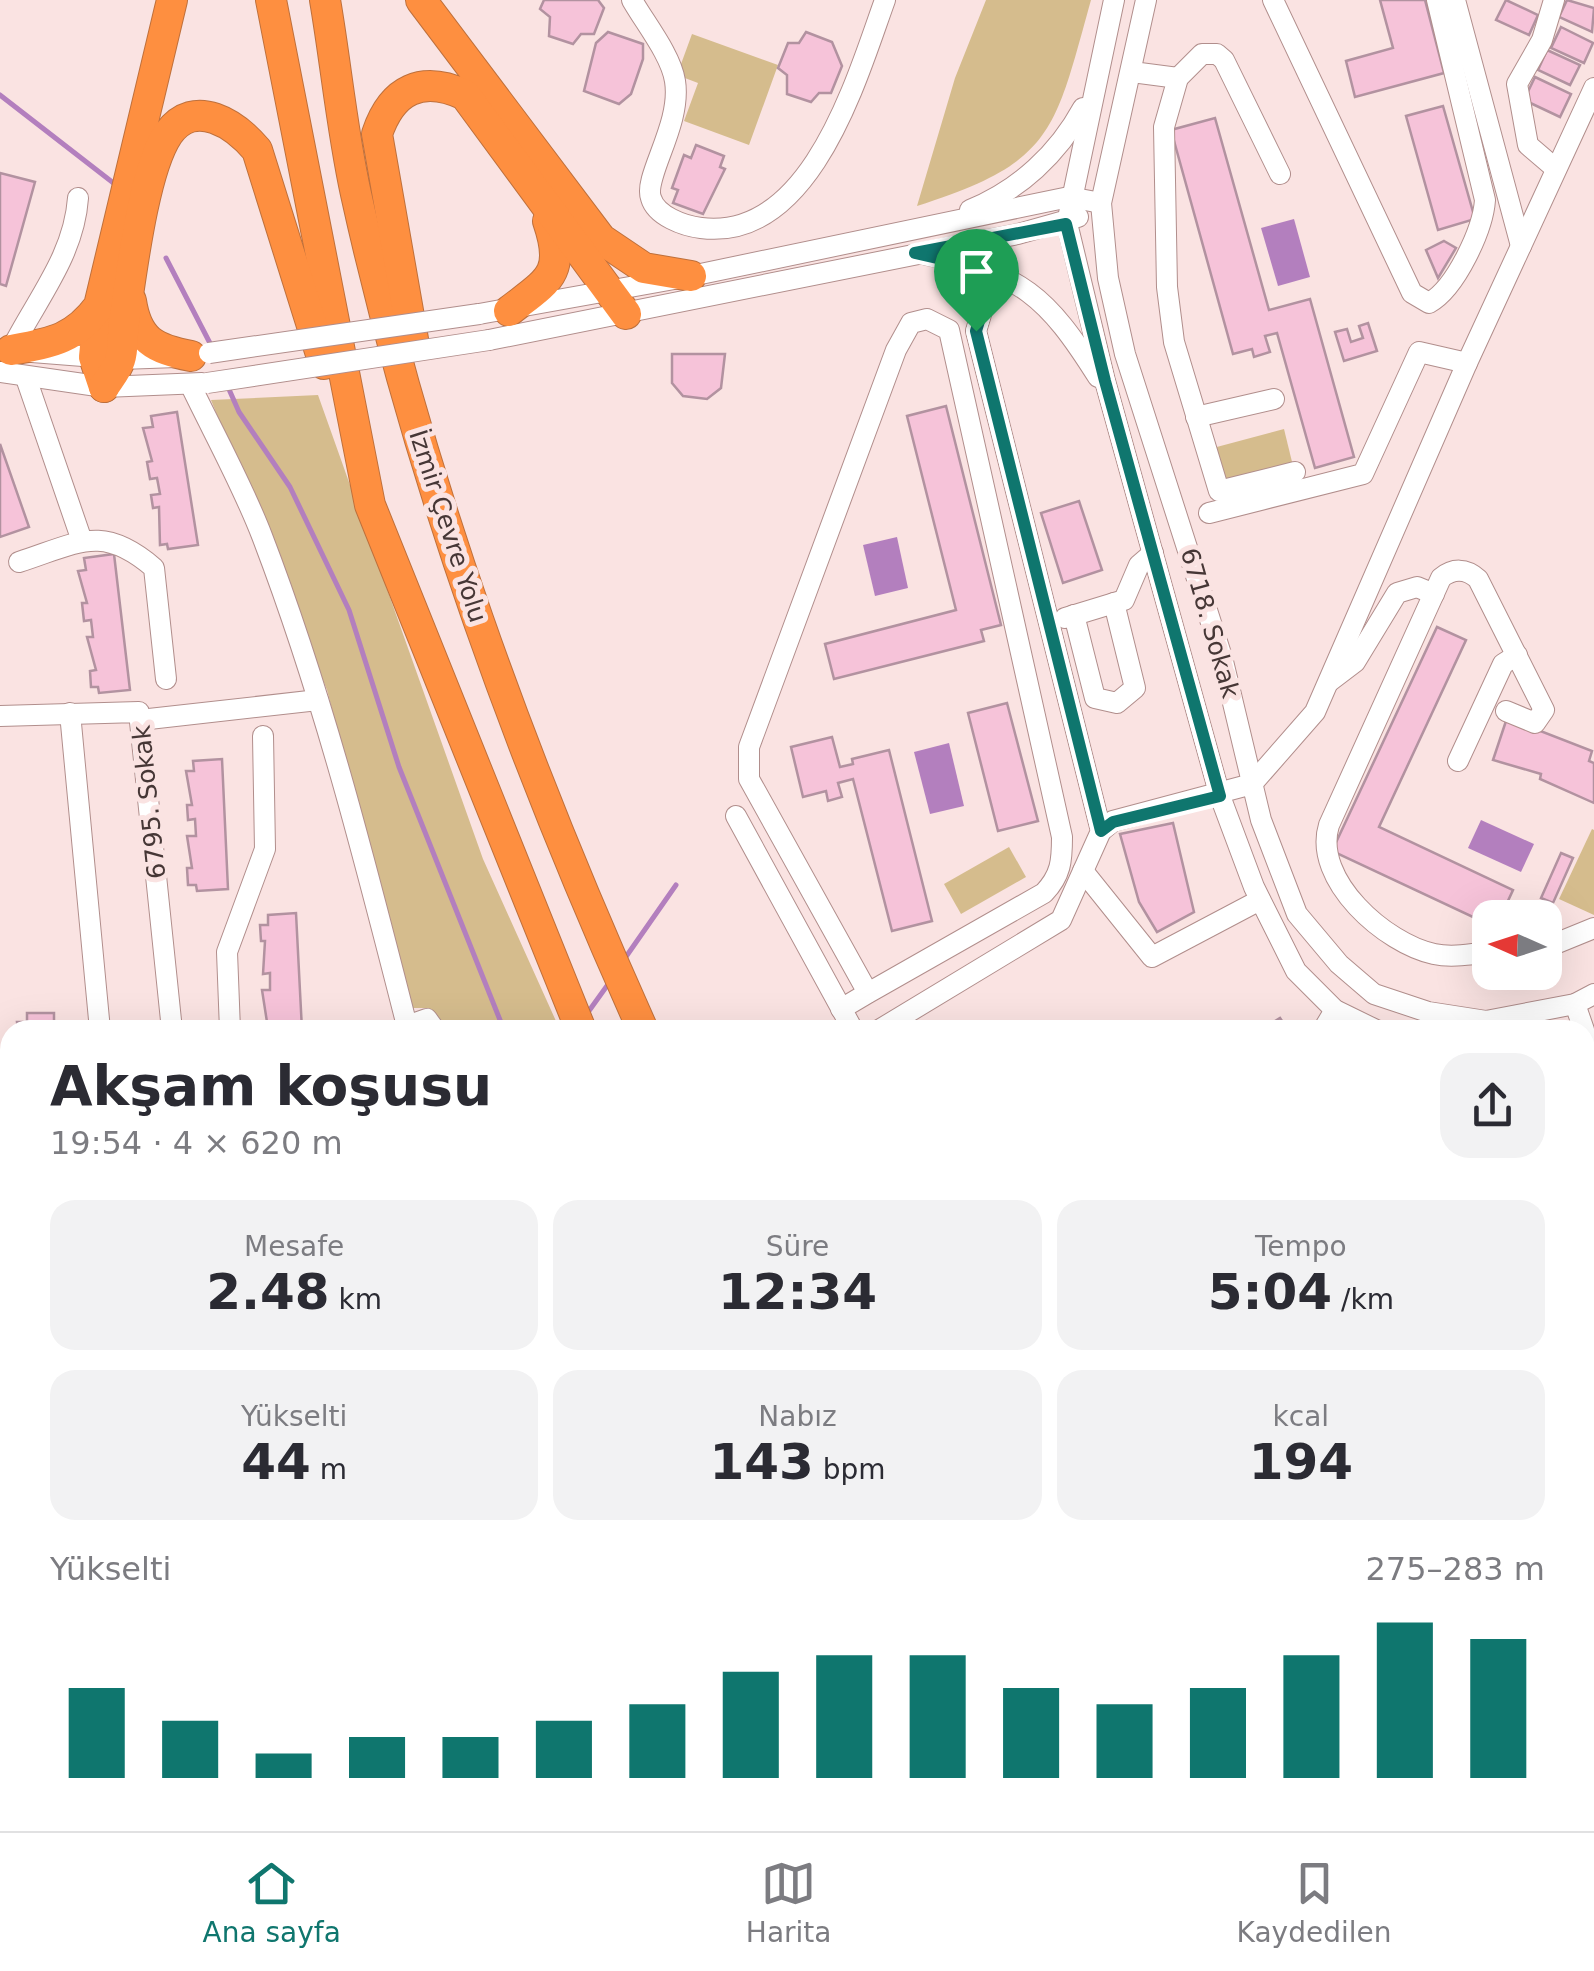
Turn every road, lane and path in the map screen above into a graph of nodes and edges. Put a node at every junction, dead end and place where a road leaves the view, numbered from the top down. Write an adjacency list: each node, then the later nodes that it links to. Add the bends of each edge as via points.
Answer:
1 (172, 0): 32 (highway)
2 (271, 0): 44 (highway)
3 (326, 0): 54 (highway, İzmir Çevre Yolu, via 356,192 403,382)
4 (421, 0): 25 (highway)
5 (632, 0): 6 (street, via 675,76 672,128 651,176 650,198 657,210 685,225 713,229 763,212 818,160 844,113)
6 (885, 0)
7 (1114, 0): 15 (street, 6718. Sokak)
8 (1146, 0): 13 (street, 6718. Sokak)
9 (1273, 0): 10 (street, via 1412,294 1429,302 1456,272 1485,200)
10 (1437, 0)
11 (1455, 0): 26 (street)
12 (1554, 0): 17 (street, via 1542,40 1517,84 1528,145)
13 (1132, 72): 14 (street); 22 (street, 6718. Sokak)
14 (1178, 78): 18 (street, via 1202,54 1221,56); 42 (street, via 1164,127 1167,287 1174,342)
15 (1096, 85): 19 (street, 6718. Sokak); 23 (street, via 1048,159 998,199)
16 (1594, 88): 17 (street)
17 (1556, 170): 26 (street)
18 (1280, 174)
19 (1069, 197): 22 (street); 23 (street); 24 (street, 6718. Sokak)
20 (78, 198): 34 (street, via 76,225 54,275)
21 (541, 200): 31 (highway); 33 (highway, via 558,250 555,268); 54 (highway, via 465,96 433,84 413,86 384,112 377,134 412,339 502,626)
22 (1102, 204): 24 (street); 64 (street, 6718. Sokak, via 1108,278 1125,354 1201,586)
23 (940, 222): 29 (street)
24 (1066, 224): 27 (street); 40 (street, 6718. Sokak)
25 (601, 239): 29 (highway, via 644,268); 31 (highway)
26 (1521, 246): 36 (street)
27 (915, 253): 28 (street); 31 (street)
28 (994, 271): 40 (street, via 1037,295); 52 (street, via 976,331)
29 (691, 276): 31 (street)
30 (130, 292): 35 (highway); 37 (highway, via 138,332); 44 (highway, via 154,172 169,133 209,114 238,127 257,150)
31 (620, 298): 33 (street); 37 (street, bridge, via 489,340)
32 (99, 306): 34 (highway, via 82,330 62,341); 35 (highway)
33 (509, 311): 37 (street, bridge)
34 (4, 356): 35 (street); 38 (street)
35 (107, 358): 37 (street); 39 (highway)
36 (1467, 363): 45 (street, via 1419,352 1363,474); 56 (street)
37 (199, 369): 39 (street); 57 (street)
38 (26, 378): 39 (street); 46 (street)
39 (104, 387)
40 (1110, 396): 47 (street, 6718. Sokak)
41 (1274, 399): 42 (street)
42 (1196, 416): 43 (street, via 1218,491)
43 (1295, 472)
44 (370, 505): 81 (highway)
45 (1210, 513)
46 (82, 541): 48 (street); 55 (street, via 101,537 130,547 154,568)
47 (1153, 554): 50 (street, via 1139,565 1124,600); 65 (street, 6718. Sokak)
48 (19, 562)
49 (1434, 594): 53 (street, via 1446,574 1473,574); 56 (street, via 1410,587 1397,593 1355,662); 72 (street, via 1329,825 1326,854 1350,902 1416,948 1445,956)
50 (1114, 603): 51 (street); 51 (street, via 1135,688 1116,703 1096,698)
51 (1074, 615): 52 (street)
52 (1049, 623): 67 (street)
53 (1517, 656): 58 (street, via 1544,715 1535,723); 63 (street, via 1503,664)
54 (496, 674): 82 (highway, İzmir Çevre Yolu, via 576,883)
55 (166, 679)
56 (1330, 681): 64 (street, via 1316,712)
57 (318, 700): 61 (street); 80 (street)
58 (1506, 711)
59 (70, 713): 60 (street, 6795. Sokak); 61 (street, 6795. Sokak, via 139,712); 77 (street)
60 (0, 716)
61 (140, 720): 78 (street, 6795. Sokak)
62 (263, 736): 79 (street, via 265,849 227,952)
63 (1458, 761)
64 (1252, 784): 65 (street); 87 (street, 6718. Sokak, via 1297,914 1339,964 1374,994)
65 (1220, 796): 67 (street, via 1113,822); 69 (street, 6718. Sokak)
66 (736, 816): 75 (street)
67 (1101, 831): 68 (street)
68 (1083, 871): 69 (street, via 1152,957); 84 (street, via 1062,920)
69 (1260, 900): 76 (street, 6718. Sokak, via 1296,971)
70 (1594, 928): 71 (street)
71 (1562, 941)
72 (1472, 954)
73 (868, 993): 73 (street, via 1044,893 1062,864 1062,837 949,330 927,319 911,323 896,350 749,747 750,779); 75 (street)
74 (1585, 999): 88 (street, 6718. Sokak)
75 (841, 1008): 83 (street)
76 (1334, 1010): 85 (street); 86 (street, 6718. Sokak)
77 (99, 1020)
78 (171, 1020)
79 (230, 1020)
80 (401, 1020)
81 (576, 1020)
82 (638, 1020)
83 (848, 1020)
84 (896, 1020)
85 (1329, 1020)
86 (1355, 1020)
87 (1480, 1020)
88 (1490, 1020)

